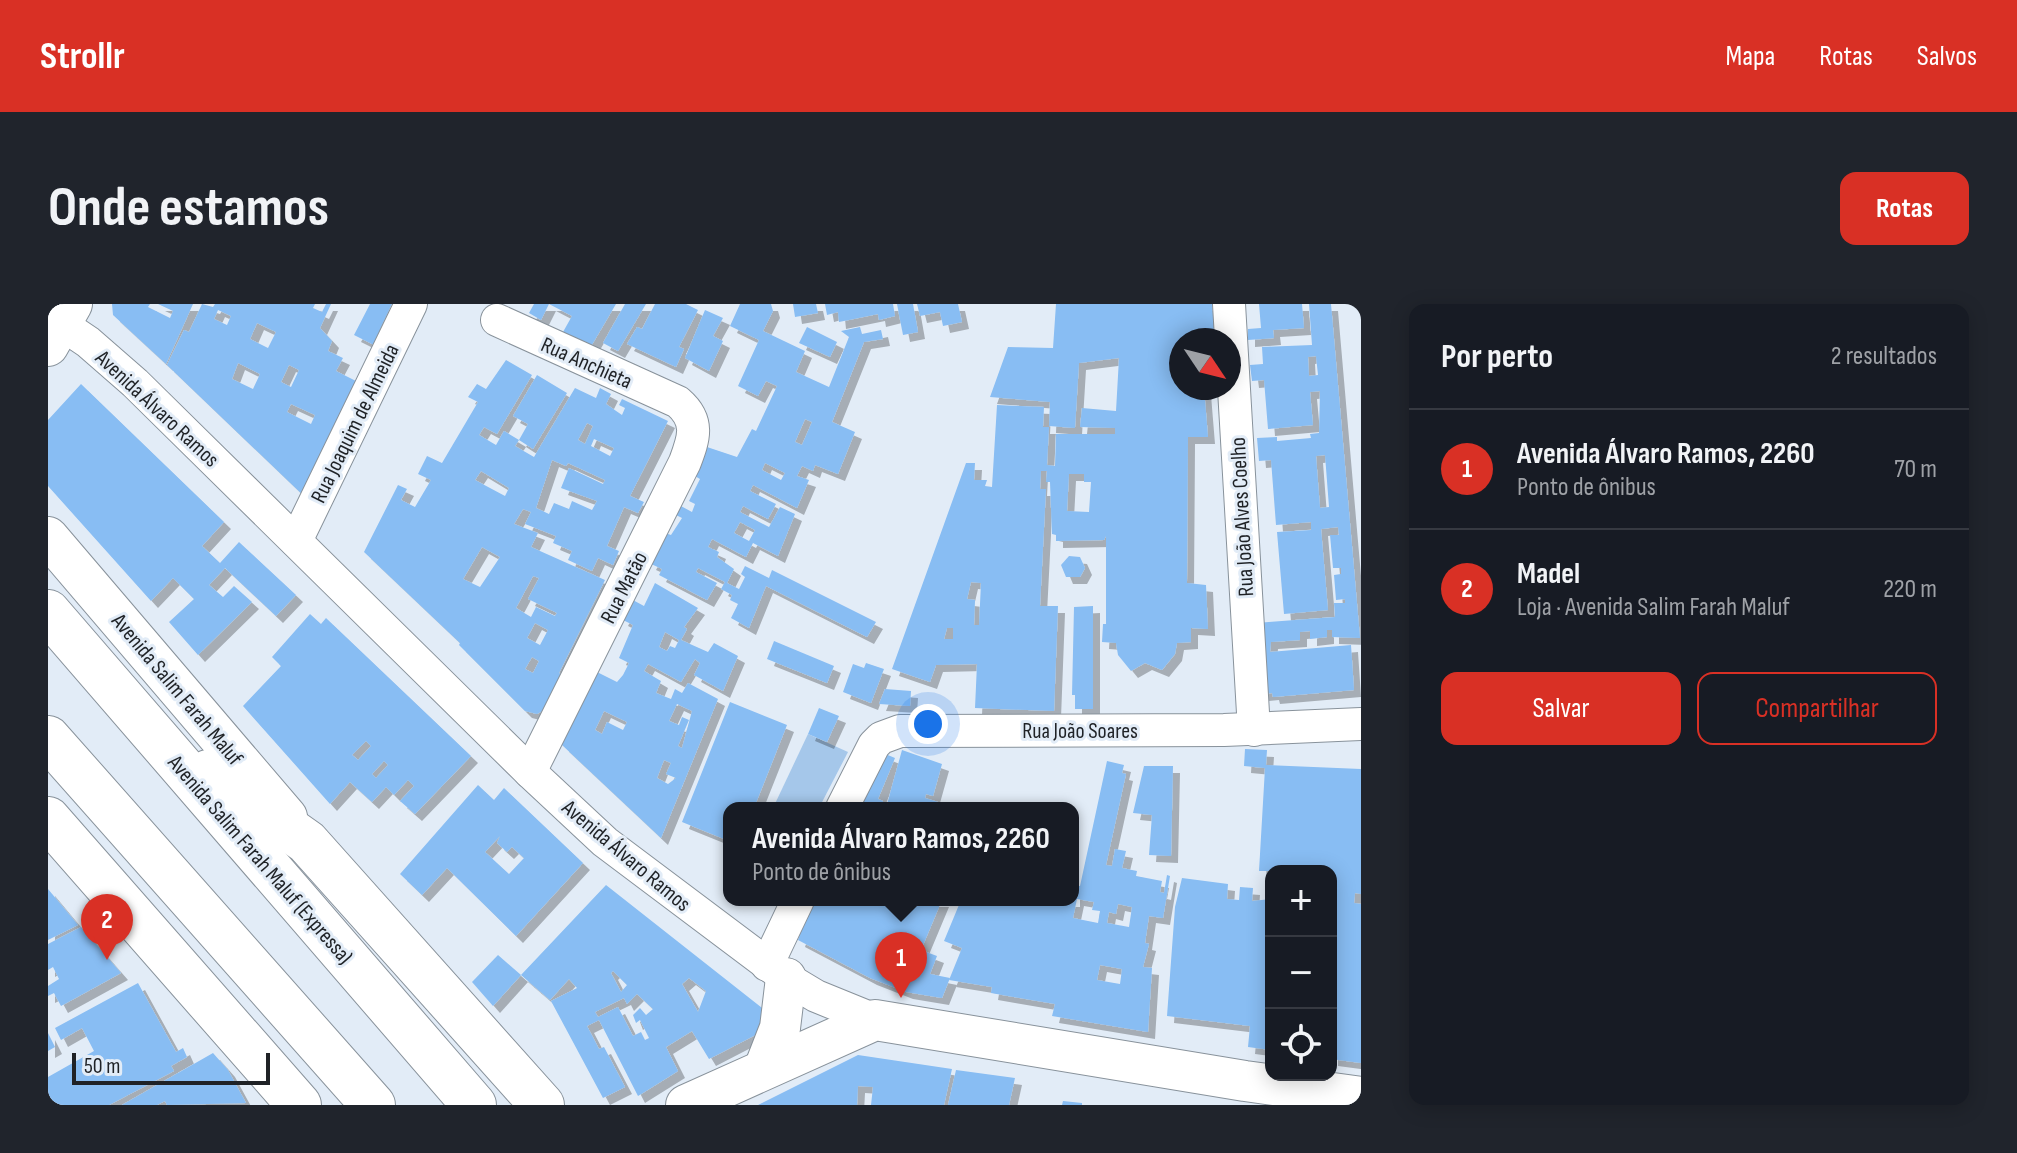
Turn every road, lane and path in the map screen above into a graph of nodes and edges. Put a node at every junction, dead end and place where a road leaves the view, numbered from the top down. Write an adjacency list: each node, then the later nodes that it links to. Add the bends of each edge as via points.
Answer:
1 (411, 304): 7 (street, Rua Joaquim de Almeida)
2 (1229, 304): 10 (street, Rua João Alves Coelho)
3 (497, 320): 5 (street, Rua Anchieta)
4 (58, 322): 7 (street, Avenida Álvaro Ramos, via 135,383)
5 (678, 402): 13 (street, Rua Matão, via 693,421 695,436 685,462)
6 (48, 537): 16 (main road, Avenida Salim Farah Maluf)
7 (296, 541): 13 (street, Avenida Álvaro Ramos)
8 (48, 612): 11 (highway, Avenida Salim Farah Maluf (Expressa))
9 (1361, 724): 10 (street, Rua João Soares)
10 (1254, 730): 14 (street, Rua João Soares, via 889,733 874,745)
11 (154, 734): 16 (highway, Avenida Salim Farah Maluf); 24 (highway, Avenida Salim Farah Maluf (Expressa))
12 (48, 738): 23 (highway)
13 (530, 772): 18 (street, Avenida Álvaro Ramos, via 637,869)
14 (845, 802)
15 (48, 819): 22 (highway)
16 (307, 842): 25 (highway, Avenida Salim Farah Maluf)
17 (796, 906): 18 (street)
18 (777, 971): 19 (street, Avenida Álvaro Ramos, via 816,996); 20 (main road, via 780,1028)
19 (875, 1020): 20 (main road); 21 (main road, Avenida Álvaro Ramos)
20 (764, 1069): 26 (main road)
21 (1361, 1097)
22 (299, 1105)
23 (373, 1105)
24 (474, 1105)
25 (542, 1105)
26 (686, 1105)

